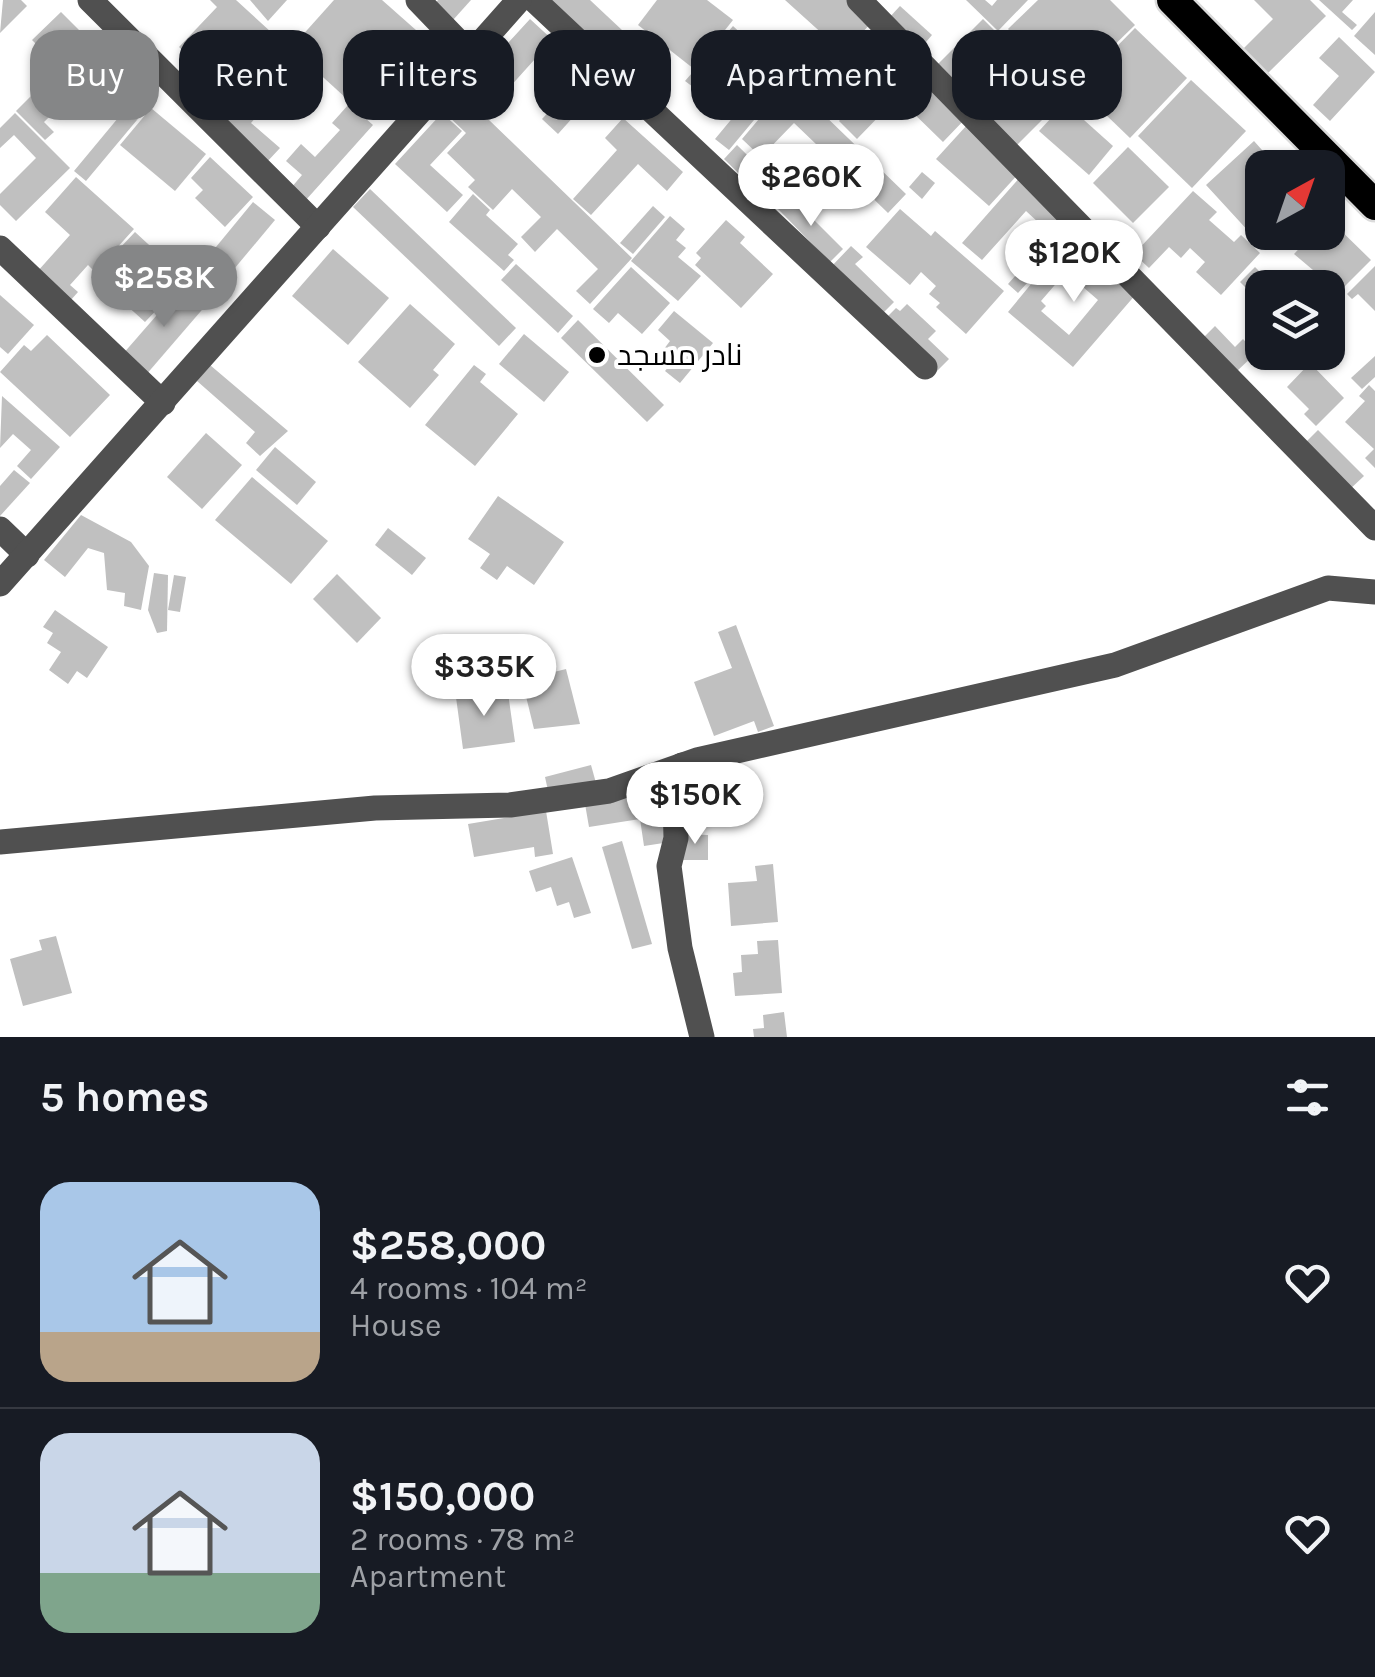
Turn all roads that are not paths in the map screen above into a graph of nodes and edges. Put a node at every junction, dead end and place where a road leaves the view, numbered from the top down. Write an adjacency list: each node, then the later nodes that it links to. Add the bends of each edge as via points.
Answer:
1 (90, 0): 11 (street)
2 (418, 0): 7 (street)
3 (519, 0): 8 (street)
4 (534, 0): 13 (street)
5 (859, 0): 15 (street)
6 (1172, 0): 10 (highway)
7 (447, 30)
8 (493, 30)
9 (414, 120): 11 (street)
10 (1375, 205)
11 (318, 228): 14 (street)
12 (0, 248): 14 (street)
13 (925, 367)
14 (163, 403): 17 (street)
15 (1375, 528)
16 (0, 529): 17 (street)
17 (27, 555): 18 (street)
18 (0, 584)
19 (1375, 592): 20 (street, via 1328,588 1115,665)
20 (682, 765): 21 (street, via 609,792 510,805 375,808); 22 (street, via 669,866)
21 (0, 842)
22 (702, 1037)

